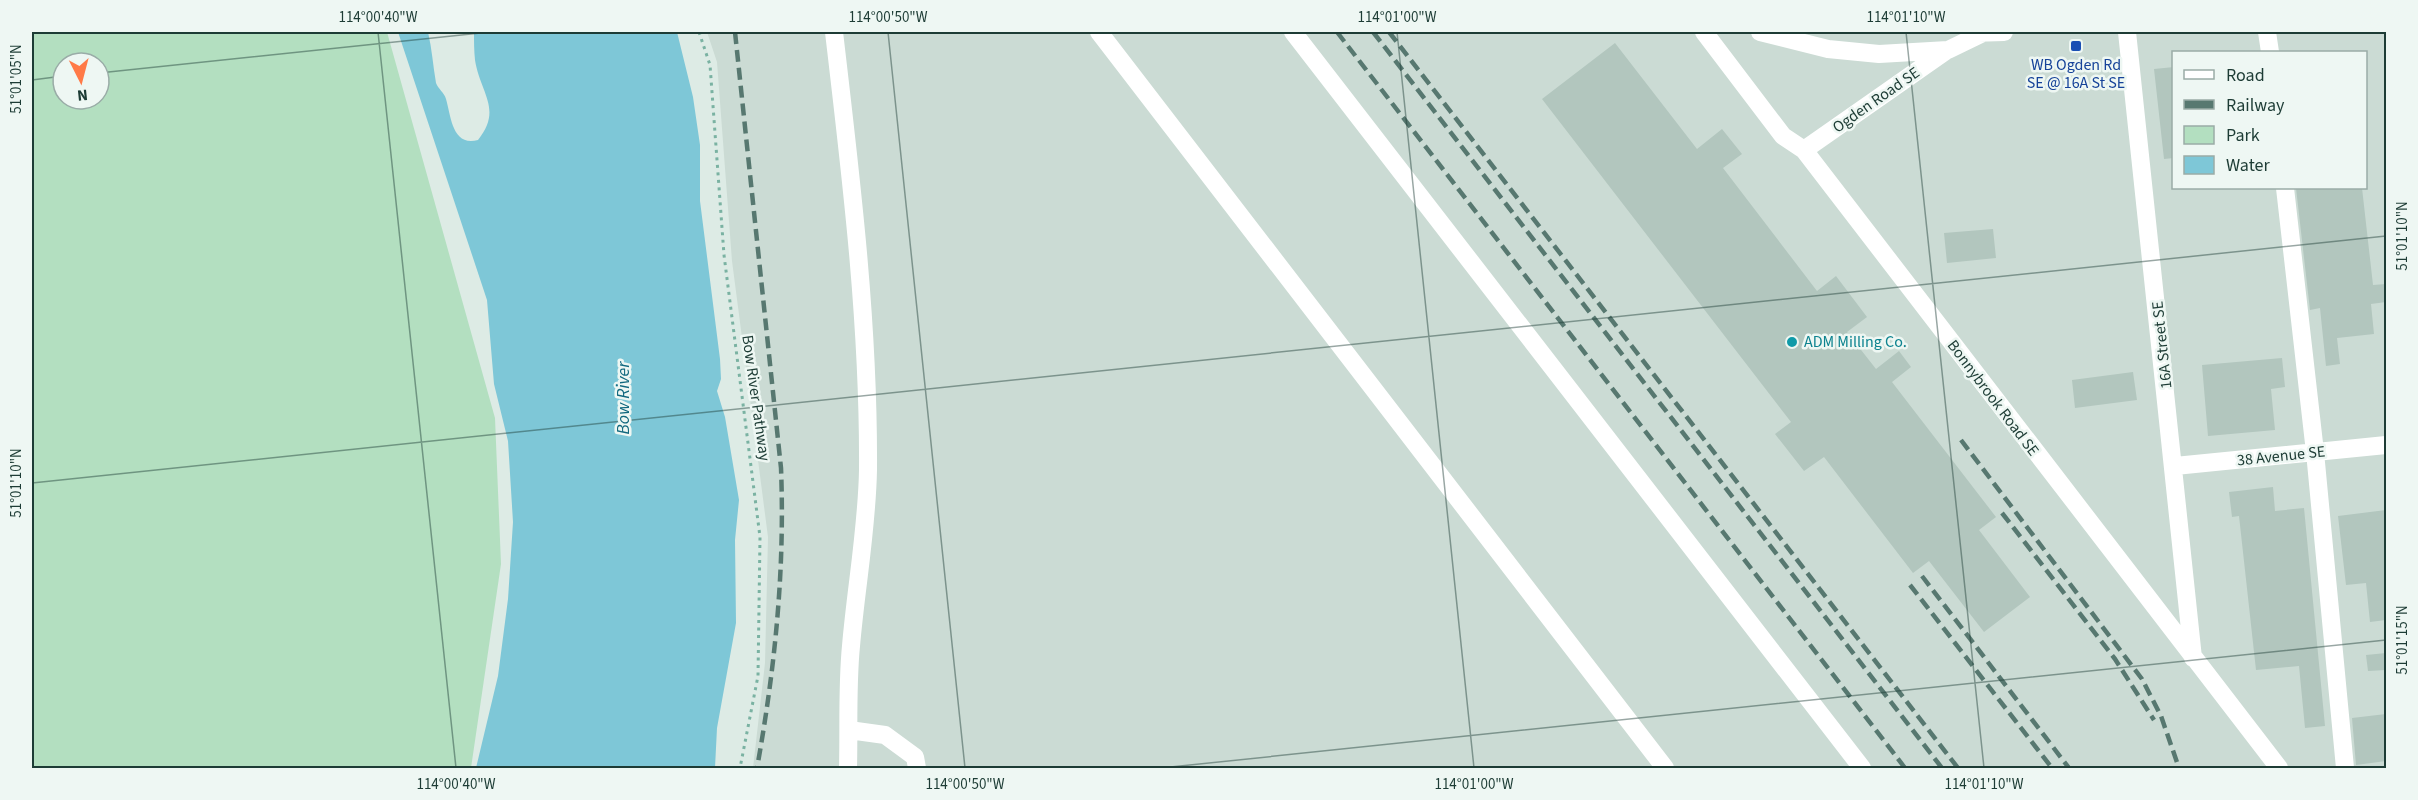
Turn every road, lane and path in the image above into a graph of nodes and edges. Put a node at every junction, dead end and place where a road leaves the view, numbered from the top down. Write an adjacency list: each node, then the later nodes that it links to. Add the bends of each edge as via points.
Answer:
1 (699, 32): 20 (path, Bow River Pathway, via 710,65 724,255 760,537 758,676)
2 (834, 32): 19 (street, via 857,224 867,374 868,472 859,592 850,647)
3 (1099, 32): 23 (street)
4 (1293, 32): 24 (street)
5 (1704, 32): 13 (street, Bonnybrook Road SE, via 1783,136)
6 (1760, 32): 11 (street, Ogden Road SE, via 1828,49 1879,54)
7 (1960, 32): 8 (street, Ogden Road SE)
8 (1993, 32): 11 (street, Ogden Road SE)
9 (2127, 32): 17 (street, 16A Street SE)
10 (2267, 32): 12 (street)
11 (1948, 50): 13 (street, Ogden Road SE)
12 (2270, 51)
13 (1804, 150): 18 (street, Bonnybrook Road SE)
14 (2285, 189): 16 (street)
15 (2386, 444): 16 (street, 38 Avenue SE)
16 (2315, 452): 17 (street, 38 Avenue SE); 26 (street)
17 (2175, 466): 18 (street, 16A Street SE)
18 (2193, 658): 25 (street, Bonnybrook Road SE)
19 (849, 730): 21 (street); 22 (street, via 885,735 915,757)
20 (740, 768)
21 (848, 768)
22 (917, 768)
23 (1665, 768)
24 (1862, 768)
25 (2279, 768)
26 (2345, 768)

